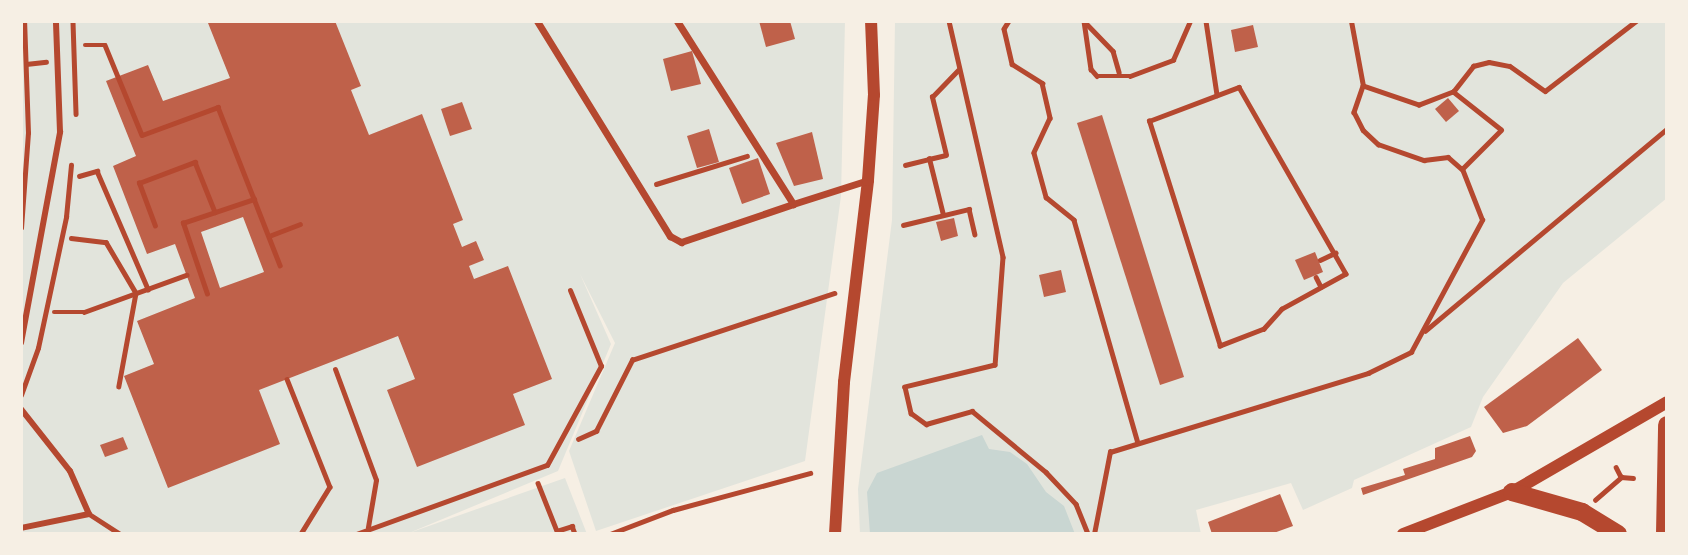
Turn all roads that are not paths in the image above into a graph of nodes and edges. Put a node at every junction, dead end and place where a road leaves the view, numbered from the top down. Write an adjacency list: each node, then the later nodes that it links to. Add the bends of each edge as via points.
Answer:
1 (56, 21): 8 (street, via 60,132)
2 (537, 21): 6 (street, via 670,236 681,242)
3 (677, 21): 6 (street)
4 (871, 21): 5 (street, via 874,95)
5 (868, 180): 6 (street); 19 (street, via 843,395)
6 (793, 204)
7 (570, 290): 15 (lane, via 601,366 547,465)
8 (21, 343)
9 (335, 369): 15 (lane, via 376,480)
10 (1667, 402): 13 (street)
11 (21, 409): 14 (street, via 70,471)
12 (1667, 425): 22 (highway)
13 (1511, 492): 20 (street); 21 (highway, via 1582,512)
14 (89, 513): 16 (street); 17 (lane)
15 (368, 527): 18 (lane)
16 (21, 528)
17 (120, 534)
18 (356, 534)
19 (835, 534)
20 (1403, 534)
21 (1618, 534)
22 (1665, 534)

